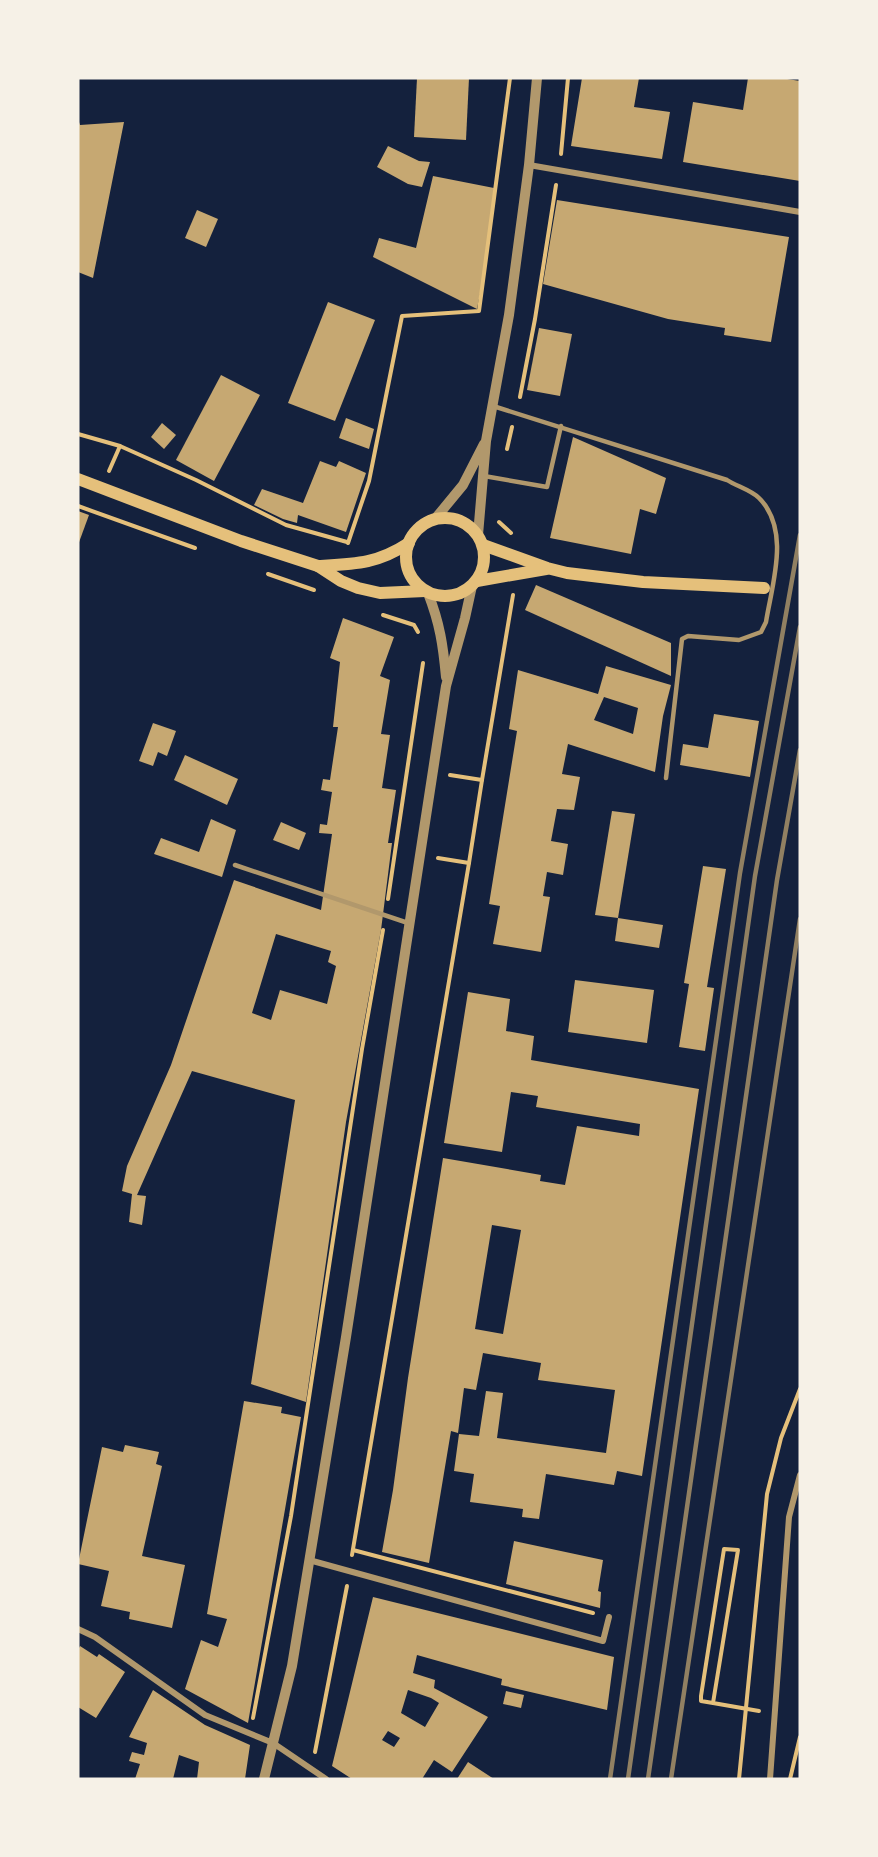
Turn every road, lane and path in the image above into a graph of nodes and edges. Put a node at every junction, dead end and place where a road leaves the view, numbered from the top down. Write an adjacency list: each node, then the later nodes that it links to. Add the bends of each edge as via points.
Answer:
1 (510, 78): 10 (path, via 479,311 402,316 369,481 351,544 286,525 131,451)
2 (537, 78): 4 (street)
3 (568, 78): 5 (path)
4 (529, 165): 5 (street); 7 (street)
5 (559, 171): 6 (street); 8 (path, via 532,341)
6 (800, 212)
7 (493, 406): 8 (lane); 11 (street)
8 (516, 412): 9 (lane); 14 (path)
9 (561, 426): 14 (lane, via 547,488); 30 (lane, via 727,480 759,497 774,520 777,552 761,632 739,640 688,636 682,639)
10 (78, 434)
11 (486, 441): 12 (street); 16 (street, via 463,485)
12 (484, 476): 14 (lane); 18 (street)
13 (78, 479): 20 (main road)
14 (500, 479)
15 (494, 517): 17 (path)
16 (435, 519): 18 (main road, via 454,518 471,527); 19 (main road, via 414,532)
17 (512, 533)
18 (480, 540): 21 (main road); 22 (main road, via 484,567)
19 (409, 543): 20 (main road, via 370,561); 24 (main road, via 406,565 416,584)
20 (318, 566): 24 (main road, via 341,581 368,591)
21 (547, 568): 22 (main road); 23 (main road, via 644,582)
22 (475, 584): 24 (main road, via 465,592 447,597); 29 (street)
23 (764, 588)
24 (427, 592): 29 (street, via 439,622)
25 (513, 592): 31 (path)
26 (381, 614): 27 (path, via 414,625)
27 (422, 638)
28 (424, 655): 36 (path)
29 (446, 686): 37 (street)
30 (666, 778)
31 (482, 780): 32 (path, via 449,774); 34 (path)
32 (448, 785)
33 (439, 848): 34 (path, via 438,858)
34 (469, 863): 40 (path)
35 (236, 865): 36 (lane)
36 (386, 916): 37 (lane); 50 (path, via 291,1516)
37 (410, 923): 42 (street)
38 (800, 1389): 48 (path, via 781,1438 767,1494)
39 (800, 1475): 49 (street, via 789,1517)
40 (356, 1526)
41 (353, 1550): 44 (path)
42 (309, 1560): 45 (street, via 603,1641); 52 (street, via 290,1676)
43 (346, 1594): 53 (path)
44 (600, 1615)
45 (609, 1617)
46 (78, 1629): 52 (street, via 205,1715)
47 (713, 1703): 47 (path, via 730,1597 738,1550 724,1549 701,1696 701,1701); 48 (path)
48 (745, 1709): 49 (path); 56 (path)
49 (774, 1713): 57 (street)
50 (252, 1726)
51 (800, 1737): 58 (path)
52 (273, 1743): 54 (street); 55 (street)
53 (315, 1756)
54 (264, 1779)
55 (326, 1779)
56 (739, 1779)
57 (770, 1779)
58 (790, 1779)

